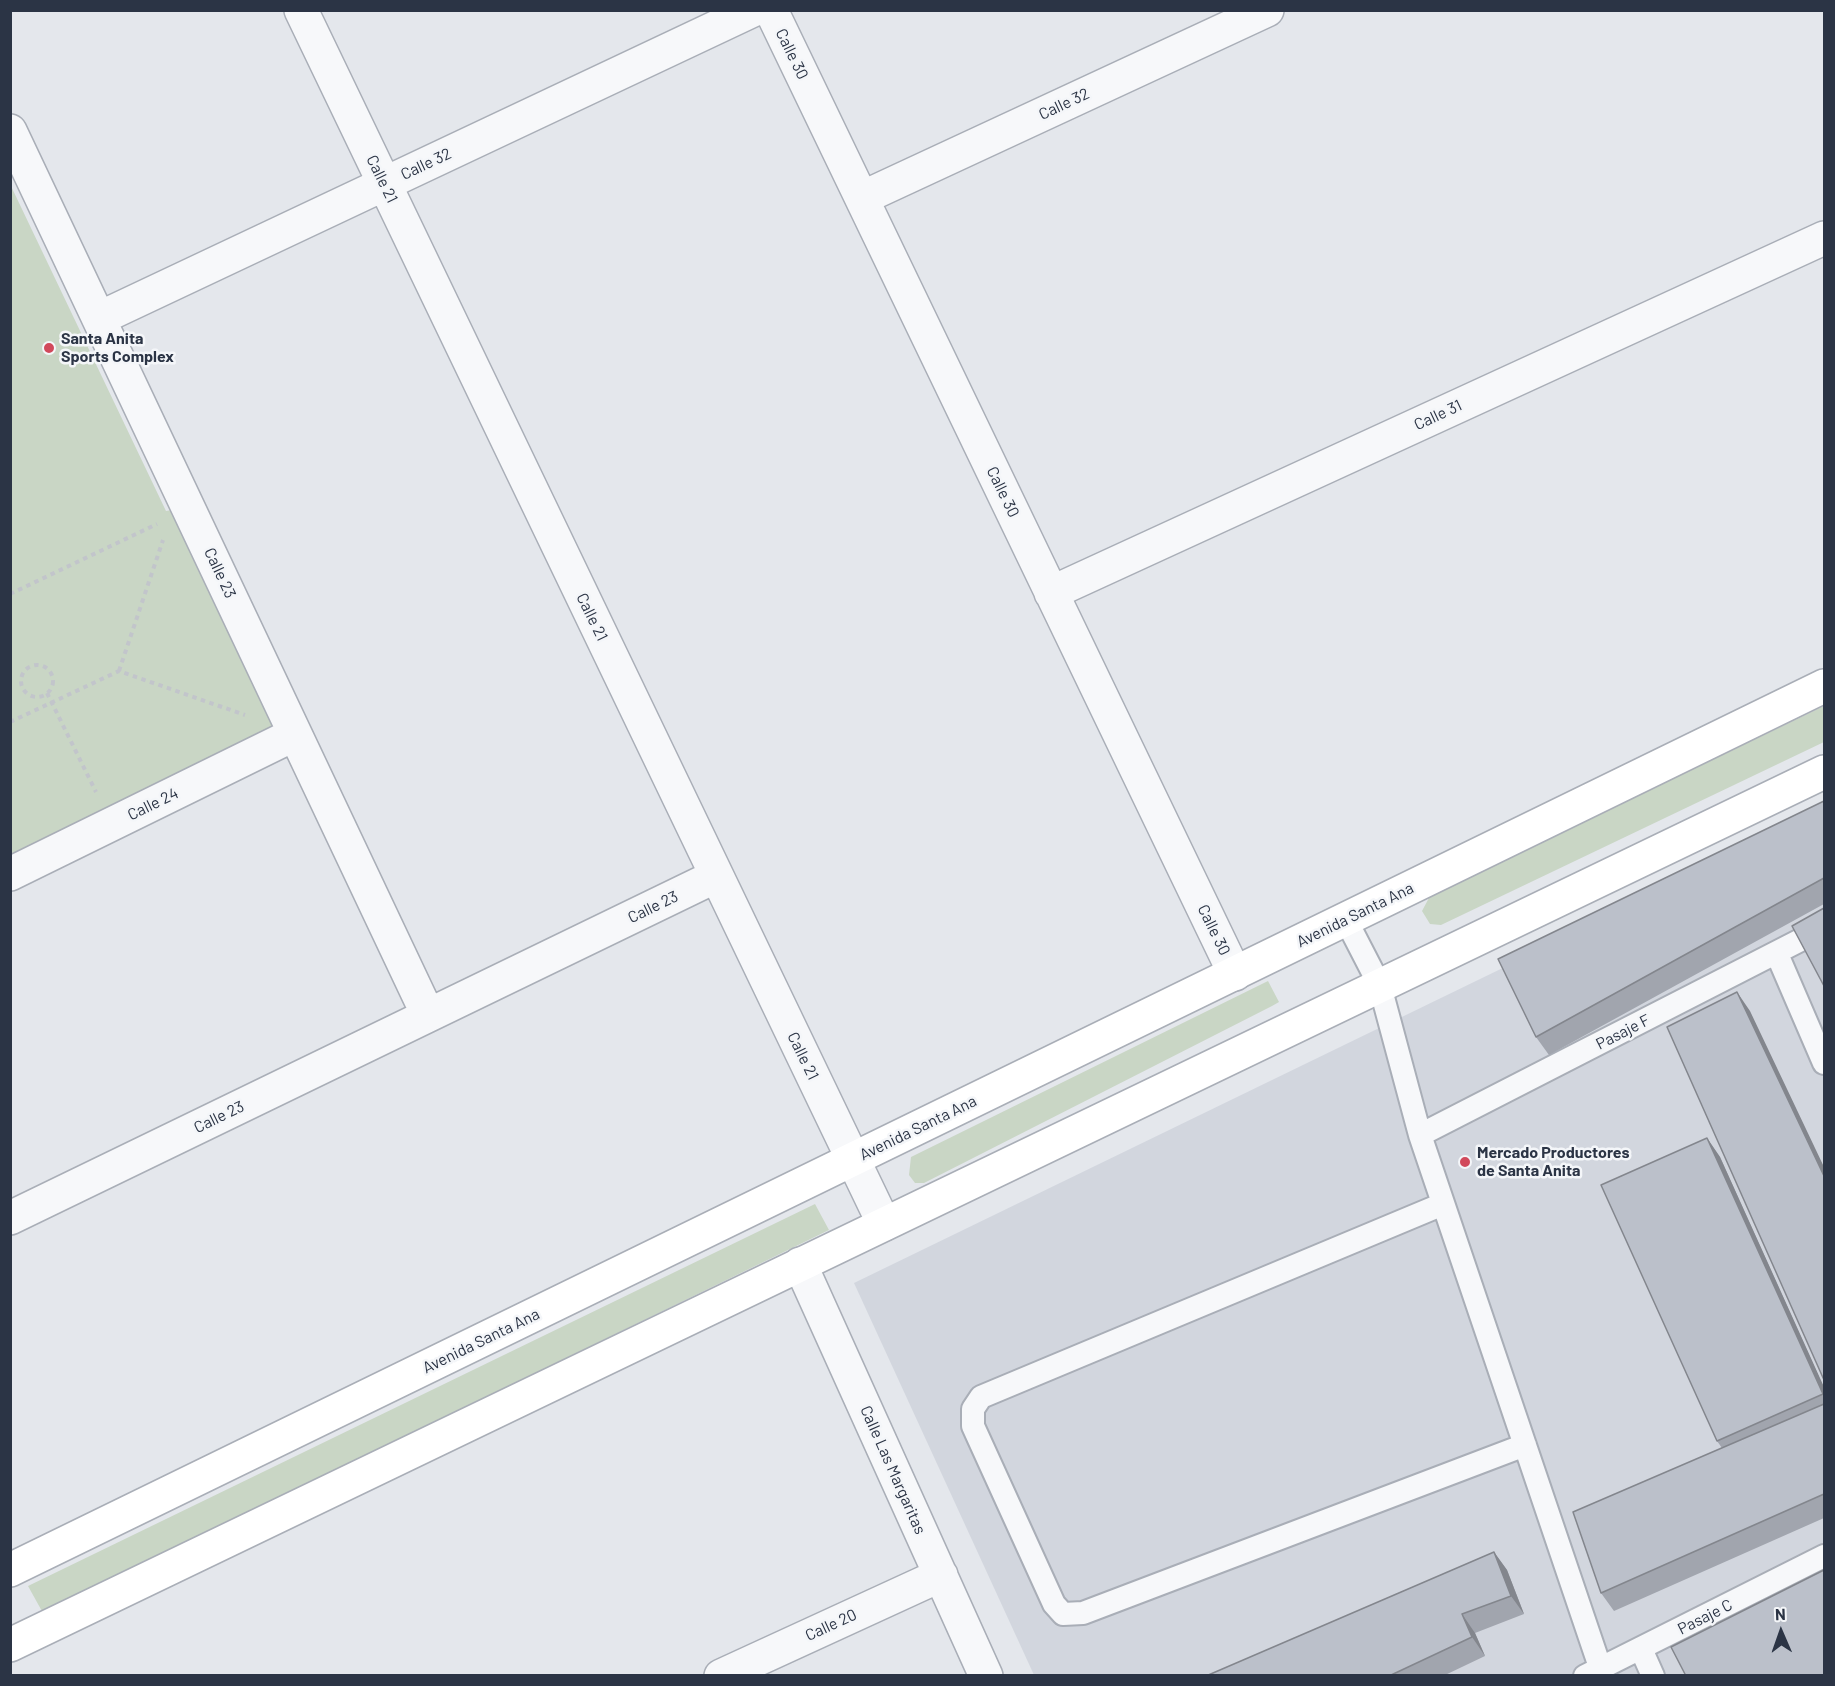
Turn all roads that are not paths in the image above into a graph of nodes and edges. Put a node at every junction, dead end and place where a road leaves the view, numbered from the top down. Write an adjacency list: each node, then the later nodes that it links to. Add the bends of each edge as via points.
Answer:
1 (301, 10): 6 (street, Calle 21)
2 (753, 10): 6 (street, Calle 32)
3 (771, 10): 7 (street, Calle 30)
4 (1267, 10): 7 (street, Calle 32)
5 (10, 131): 9 (street, Calle 23)
6 (384, 184): 9 (street, Calle 32); 15 (street, Calle 21)
7 (862, 198): 10 (street, Calle 30)
8 (1824, 238): 10 (street, Calle 31)
9 (99, 318): 12 (street, Calle 23)
10 (1051, 593): 19 (street, Calle 30)
11 (1824, 686): 16 (street, Avenida Santa Ana)
12 (295, 734): 14 (street, Calle 24); 21 (street, Calle 23)
13 (1824, 772): 20 (street)
14 (10, 874)
15 (716, 876): 21 (street, Calle 23); 24 (street, Calle 21)
16 (1346, 920): 19 (street, Avenida Santa Ana); 20 (lane)
17 (1824, 927): 18 (lane, Pasaje F)
18 (1777, 954): 22 (lane); 23 (lane, Pasaje F)
19 (1235, 974): 24 (street, Avenida Santa Ana)
20 (1380, 986): 23 (lane); 27 (street)
21 (428, 1015): 26 (street, Calle 23)
22 (1824, 1063)
23 (1420, 1135): 25 (lane)
24 (853, 1160): 27 (street, Calle 21); 31 (street, Avenida Santa Ana)
25 (1443, 1204): 29 (lane); 29 (lane, via 981,1397 973,1409 972,1426 1054,1604 1063,1614 1083,1613)
26 (10, 1218)
27 (884, 1224): 28 (street)
28 (800, 1264): 32 (street, Calle Las Margaritas); 33 (street)
29 (1525, 1445): 35 (lane)
30 (1824, 1556): 34 (lane, Pasaje C)
31 (10, 1570)
32 (940, 1575): 36 (street, Calle 20); 37 (street, Calle Las Margaritas)
33 (10, 1645)
34 (1641, 1649): 35 (lane, Pasaje C); 38 (lane)
35 (1593, 1673)
36 (721, 1676)
37 (986, 1676)
38 (1653, 1676)

